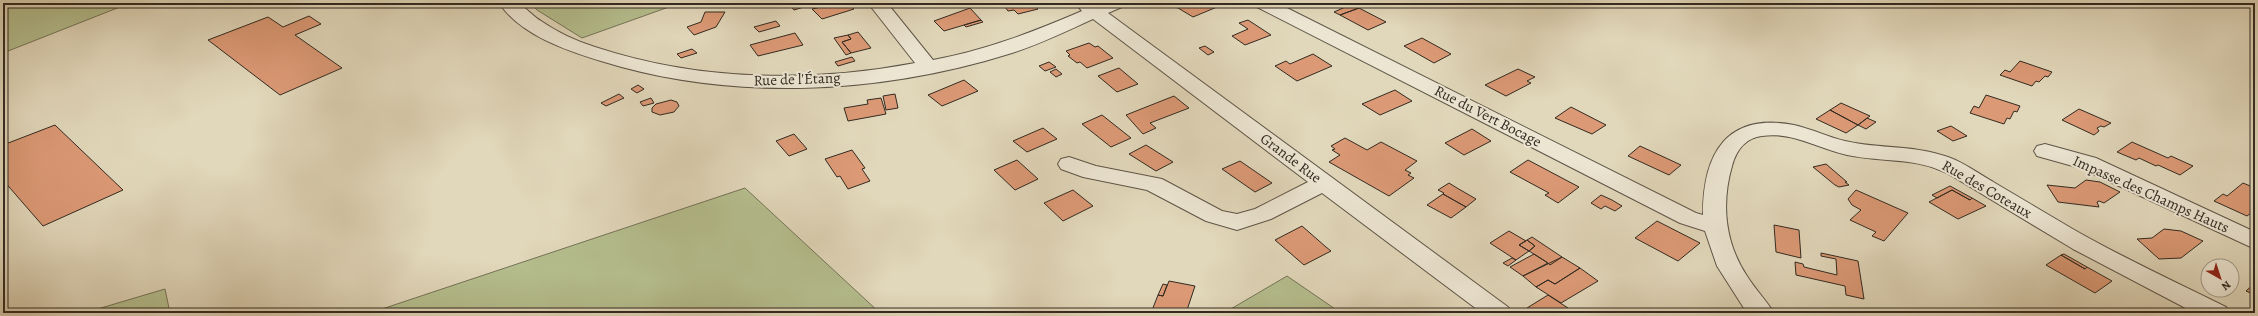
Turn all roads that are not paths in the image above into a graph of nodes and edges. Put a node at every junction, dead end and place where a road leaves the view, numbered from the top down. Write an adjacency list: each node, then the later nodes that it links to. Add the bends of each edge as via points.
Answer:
1 (508, 3): 6 (street, Rue de l'Étang, via 531,24 556,39 614,61 676,74 747,80 819,80 888,74)
2 (877, 3): 6 (street)
3 (1116, 3): 5 (street)
4 (1263, 3): 10 (street, Rue du Vert Bocage, via 1688,218)
5 (1089, 8): 6 (street, Rue de l'Étang, via 1005,48); 9 (street, Grande Rue)
6 (928, 66)
7 (2046, 151): 11 (street, Impasse des Champs Hauts, via 2088,163)
8 (1069, 164): 9 (street, via 1091,172 1154,184 1214,216 1237,222 1263,214)
9 (1323, 183): 12 (street, Grande Rue)
10 (1714, 226): 13 (street, via 1727,263); 14 (street, Rue des Coteaux, via 1713,199 1719,168 1728,146 1738,136 1752,130 1778,129 1856,150 1911,153 1936,160 1968,176 2099,254)
11 (2255, 241)
12 (1499, 313)
13 (1761, 313)
14 (2217, 313)

